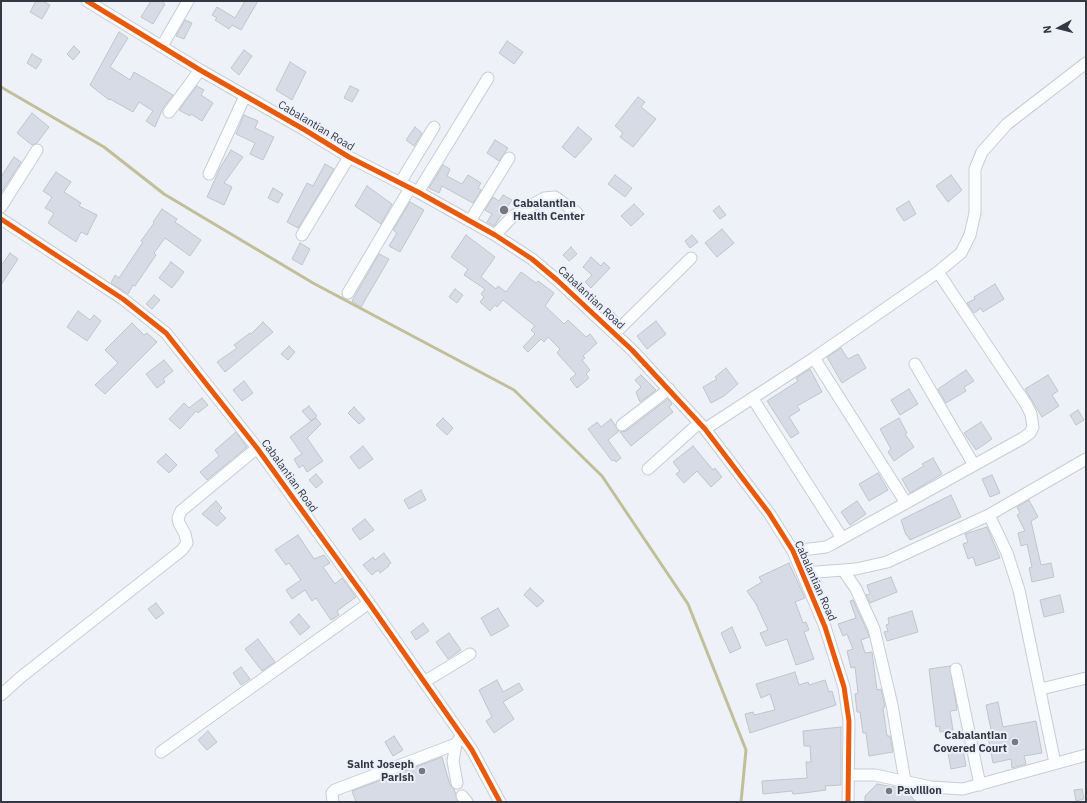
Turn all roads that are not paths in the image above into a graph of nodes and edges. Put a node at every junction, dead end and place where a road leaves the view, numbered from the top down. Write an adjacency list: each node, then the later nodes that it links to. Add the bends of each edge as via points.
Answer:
1 (88, 1): 3 (street, Cabalantian Road)
2 (188, 1): 3 (street)
3 (162, 46): 5 (street, Cabalantian Road)
4 (1086, 63): 22 (street, via 1007,124 982,152 975,168 975,213 970,235 961,252)
5 (200, 70): 7 (street, Cabalantian Road); 8 (street)
6 (488, 78): 14 (street)
7 (245, 96): 11 (street, Cabalantian Road); 13 (street)
8 (169, 112)
9 (434, 127): 14 (street)
10 (36, 150): 15 (street)
11 (349, 157): 14 (street, Cabalantian Road); 19 (street)
12 (509, 158): 18 (street)
13 (209, 174)
14 (409, 188): 18 (street, Cabalantian Road); 23 (street)
15 (1, 207)
16 (577, 213): 20 (street, via 555,197 544,198 514,216)
17 (1, 219): 31 (street, Cabalantian Road, via 118,295 166,333)
18 (470, 221): 20 (street, Cabalantian Road)
19 (302, 234)
20 (495, 235): 24 (street, Cabalantian Road, via 558,280)
21 (691, 258): 24 (street)
22 (938, 272): 25 (street); 33 (street, via 1019,393 1034,421 1026,436)
23 (348, 293)
24 (615, 333): 27 (street, Cabalantian Road)
25 (814, 358): 28 (street); 35 (street)
26 (915, 364): 33 (street)
27 (669, 389): 29 (street); 30 (street, Cabalantian Road)
28 (753, 399): 30 (street); 37 (street)
29 (622, 426)
30 (702, 426): 34 (street); 38 (street, Cabalantian Road, via 764,507)
31 (257, 448): 41 (street, Cabalantian Road); 47 (street, via 180,511 179,523 187,543 182,550)
32 (1086, 459): 36 (street)
33 (974, 465): 35 (street)
34 (648, 469)
35 (906, 503): 37 (street)
36 (989, 515): 39 (street, via 877,566); 46 (street, via 1019,590)
37 (842, 538): 38 (street, via 826,547)
38 (793, 551): 40 (street, Cabalantian Road)
39 (843, 570): 40 (street); 53 (street, via 856,589 874,629 892,705)
40 (804, 573): 52 (street, Cabalantian Road, via 844,687 849,721)
41 (369, 603): 45 (street, Cabalantian Road); 49 (street)
42 (470, 654): 45 (street)
43 (956, 669): 55 (street)
44 (1086, 678): 46 (street)
45 (424, 682): 48 (street, Cabalantian Road)
46 (1041, 689): 51 (street)
47 (1, 695)
48 (459, 740): 54 (street, via 452,761); 56 (street, via 335,790 332,793); 57 (street, Cabalantian Road)
49 (161, 752)
50 (1086, 755): 51 (street)
51 (1055, 763): 55 (street)
52 (850, 775): 53 (street, via 875,775); 58 (street, Cabalantian Road)
53 (905, 781): 55 (street, via 947,789)
54 (457, 783)
55 (980, 785)
56 (333, 802)
57 (500, 802)
58 (848, 802)

